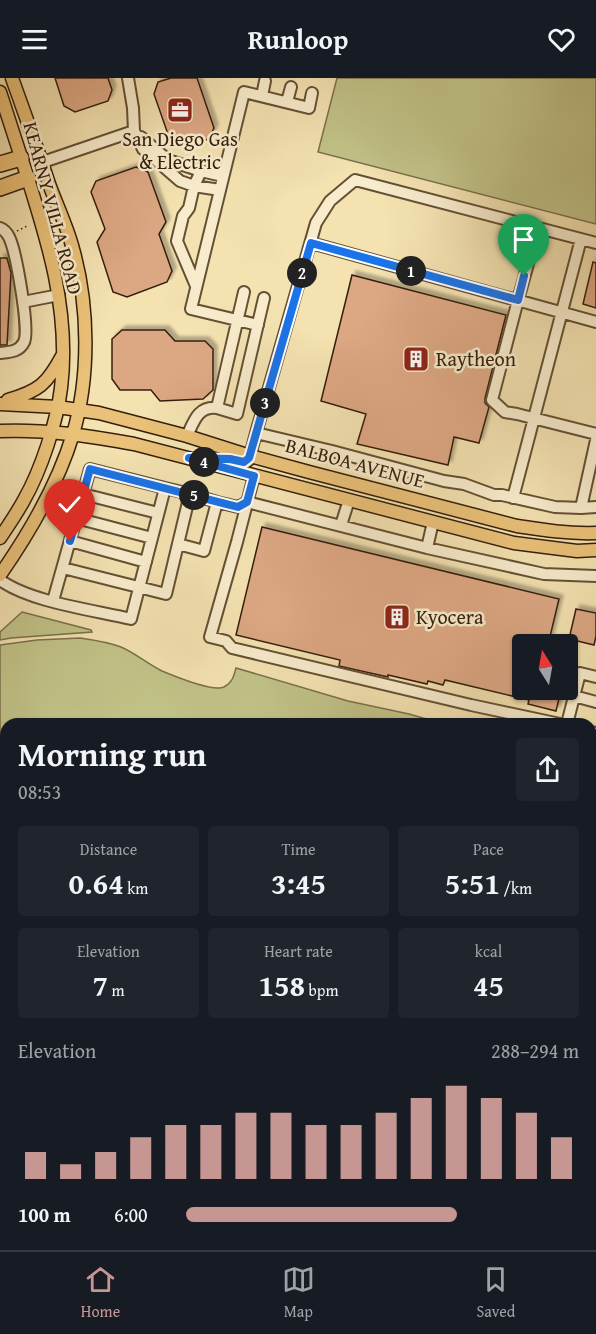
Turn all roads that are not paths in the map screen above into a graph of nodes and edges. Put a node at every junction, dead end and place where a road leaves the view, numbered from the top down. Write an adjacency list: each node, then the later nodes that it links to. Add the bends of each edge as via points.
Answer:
1 (12, 78): 11 (main road, KEARNY VILLA ROAD)
2 (128, 78): 9 (street)
3 (265, 81): 7 (street)
4 (291, 87): 8 (street)
5 (0, 92): 10 (main road, KEARNY VILLA ROAD)
6 (312, 93): 8 (street, via 309,108)
7 (262, 96): 8 (street); 14 (street, via 244,92)
8 (287, 102)
9 (134, 131): 11 (street); 13 (street, via 168,160); 16 (street, via 143,149 180,181)
10 (21, 158): 11 (main road); 12 (highway); 15 (main road, KEARNY VILLA ROAD)
11 (43, 162): 15 (main road); 39 (main road, KEARNY VILLA ROAD, via 74,249 80,281 85,324)
12 (0, 164)
13 (201, 171): 14 (street); 16 (street)
14 (223, 176): 18 (street)
15 (28, 178): 17 (highway); 26 (main road, KEARNY VILLA ROAD)
16 (194, 186): 18 (street); 24 (street, via 177,241)
17 (0, 188)
18 (220, 190): 24 (street)
19 (0, 228): 29 (street, via 9,236 16,254)
20 (538, 228): 21 (street); 22 (street, via 355,180 330,201 316,223); 28 (street)
21 (581, 239): 23 (street); 30 (street)
22 (311, 243): 28 (street); 44 (street)
23 (596, 243)
24 (196, 286): 31 (street, via 191,309)
25 (244, 292): 31 (street)
26 (59, 295): 29 (street); 35 (main road, KEARNY VILLA ROAD)
27 (264, 298): 33 (street)
28 (518, 300): 30 (street); 40 (street, via 492,400 505,412)
29 (23, 302): 34 (street, via 26,339 14,352)
30 (562, 313): 32 (street); 40 (street)
31 (237, 320): 33 (street); 38 (street)
32 (596, 322)
33 (258, 325): 38 (street, via 237,414)
34 (0, 353)
35 (63, 355): 36 (main road, via 42,386); 37 (main road, KEARNY VILLA ROAD)
36 (0, 403): 37 (main road, BALBOA AVENUE)
37 (58, 407): 39 (main road, BALBOA AVENUE); 42 (main road, KEARNY VILLA ROAD)
38 (217, 408): 46 (street, via 200,412)
39 (79, 410): 43 (main road, KEARNY VILLA ROAD); 46 (main road, BALBOA AVENUE)
40 (533, 418): 45 (street); 54 (street)
41 (0, 431): 42 (main road, BALBOA AVENUE)
42 (51, 432): 43 (main road, BALBOA AVENUE); 67 (main road, KEARNY VILLA ROAD, via 25,499)
43 (73, 434): 49 (main road, BALBOA AVENUE); 75 (main road, KEARNY VILLA ROAD, via 43,505)
44 (256, 434): 48 (street); 54 (street)
45 (596, 434)
46 (188, 436): 48 (main road, BALBOA AVENUE)
47 (596, 440): 59 (street)
48 (250, 456): 49 (main road, via 245,462); 61 (main road, BALBOA AVENUE)
49 (189, 458): 50 (main road, BALBOA AVENUE)
50 (254, 476): 55 (main road, BALBOA AVENUE); 57 (street)
51 (165, 488): 52 (street, via 90,469); 53 (street); 60 (street)
52 (83, 494): 60 (street); 62 (street)
53 (190, 494): 56 (street); 70 (street)
54 (513, 498): 59 (street)
55 (349, 500): 63 (main road, BALBOA AVENUE); 64 (street)
56 (218, 502): 57 (street, via 238,507); 70 (street, via 204,551)
57 (247, 502): 64 (street); 85 (street, via 210,637 226,641 232,648)
58 (596, 507): 59 (street)
59 (581, 508)
60 (158, 513): 68 (street)
61 (483, 517): 65 (main road, BALBOA AVENUE, via 548,531); 66 (street)
62 (76, 518): 68 (street); 69 (street)
63 (433, 522): 66 (main road, BALBOA AVENUE); 71 (street)
64 (341, 525): 71 (street)
65 (596, 533)
66 (478, 534): 72 (main road, BALBOA AVENUE, via 514,543)
67 (0, 538)
68 (152, 538): 73 (street)
69 (70, 541): 73 (street); 74 (street)
70 (178, 544): 78 (street, via 166,594)
71 (427, 548): 76 (street, via 544,574)
72 (596, 550)
73 (146, 562): 78 (street)
74 (63, 568): 78 (street); 79 (street)
75 (0, 574)
76 (596, 576)
77 (0, 580): 79 (street)
78 (139, 587): 79 (street, via 131,619)
79 (53, 602)
80 (596, 677): 81 (street, via 580,673)
81 (578, 681)
82 (578, 697): 84 (street)
83 (573, 700): 86 (street)
84 (596, 702)
85 (532, 718)
86 (568, 718)

